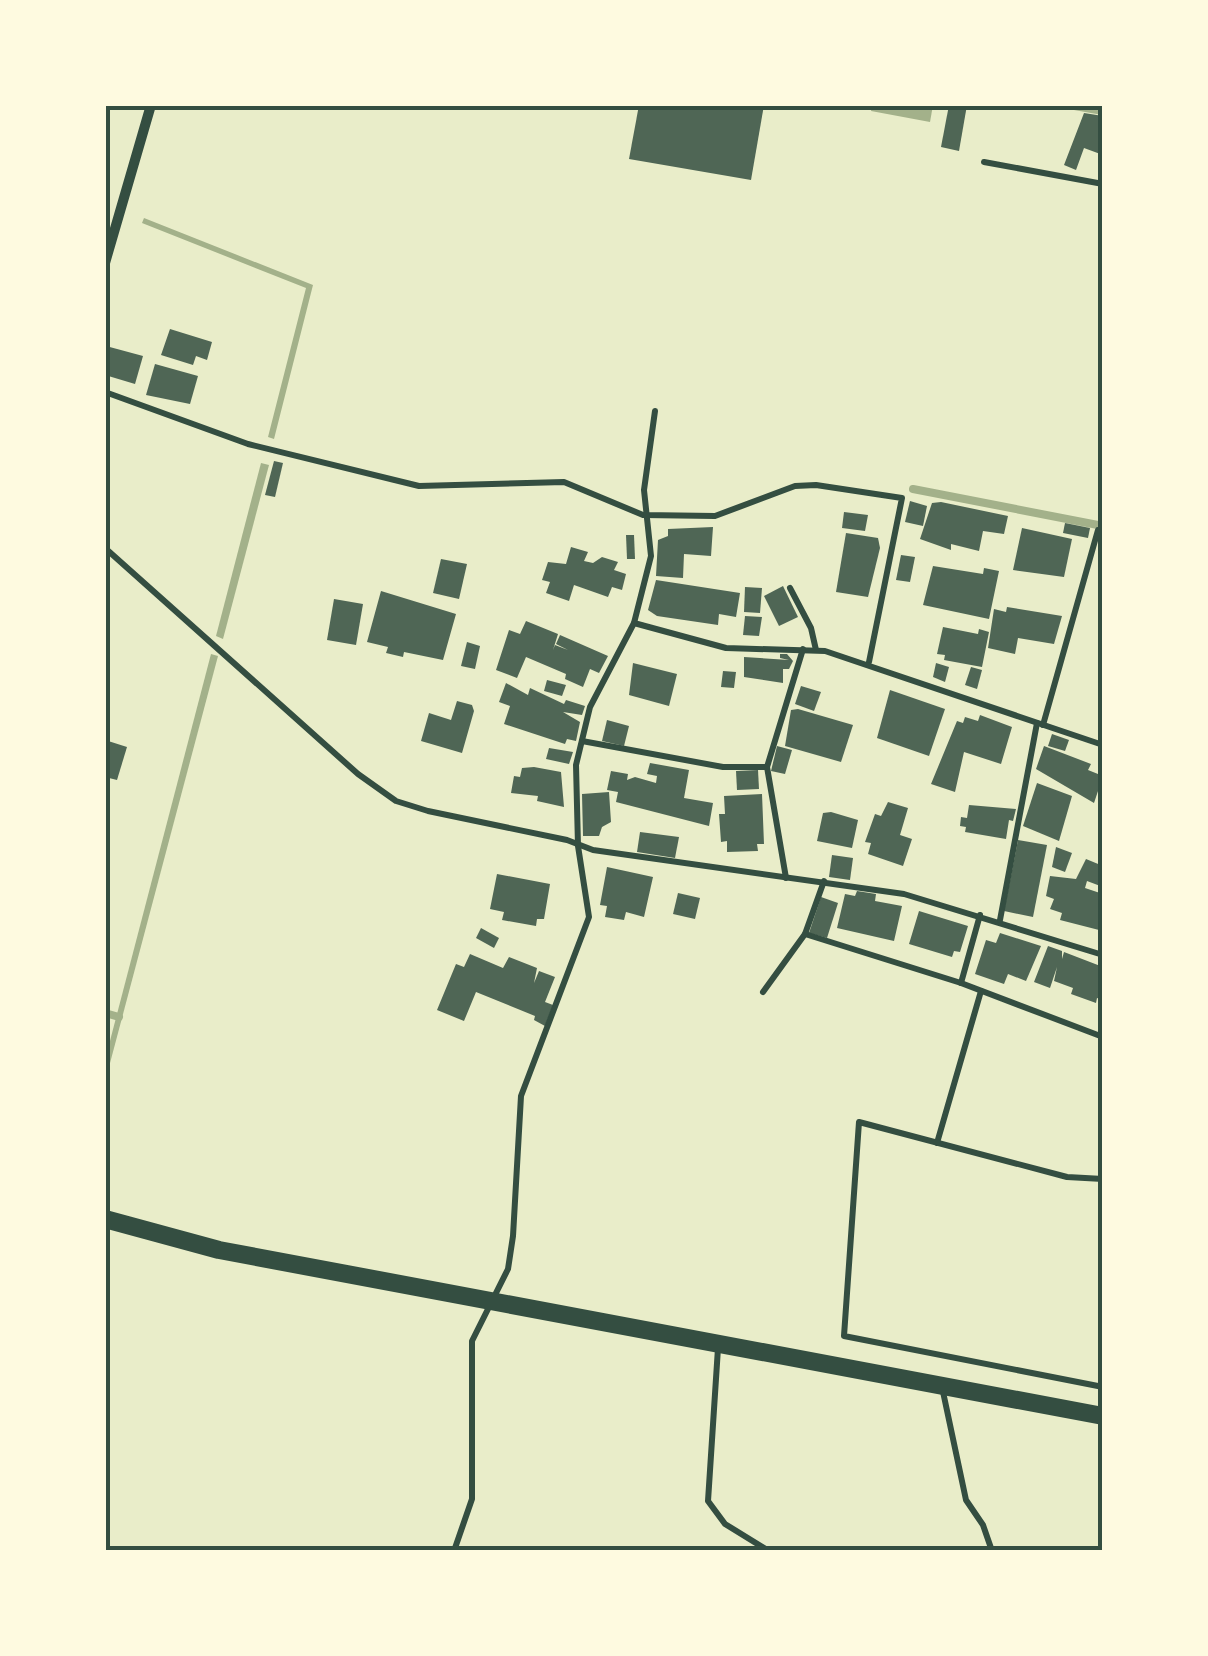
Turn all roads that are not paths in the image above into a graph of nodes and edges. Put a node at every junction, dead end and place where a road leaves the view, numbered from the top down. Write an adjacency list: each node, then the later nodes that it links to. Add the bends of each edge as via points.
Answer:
1 (150, 105): 4 (street)
2 (984, 162): 3 (lane)
3 (1103, 184)
4 (105, 263)
5 (105, 392): 7 (lane, via 248,444 419,486 564,482)
6 (655, 411): 7 (lane)
7 (644, 515): 11 (lane, via 651,556); 14 (lane, via 715,516 816,484 902,498)
8 (1098, 530): 15 (lane)
9 (105, 548): 19 (lane, via 396,801)
10 (790, 588): 13 (lane)
11 (634, 623): 12 (lane, via 726,648); 16 (lane, via 590,707)
12 (804, 649): 13 (lane); 18 (lane)
13 (816, 650): 14 (lane)
14 (868, 662): 15 (lane)
15 (1040, 724): 17 (lane); 23 (lane)
16 (582, 741): 18 (lane, via 724,767); 19 (lane, via 576,766)
17 (1103, 745)
18 (767, 767): 20 (lane)
19 (578, 846): 20 (lane); 33 (lane, via 589,916 521,1096 514,1236)
20 (786, 878): 21 (lane)
21 (824, 881): 22 (lane); 24 (lane)
22 (980, 915): 23 (lane); 26 (lane)
23 (1000, 920): 25 (lane)
24 (805, 934): 26 (lane); 28 (lane)
25 (1103, 955)
26 (961, 983): 27 (lane)
27 (981, 991): 29 (lane); 30 (lane)
28 (763, 992)
29 (1103, 1037)
30 (937, 1143): 31 (lane); 36 (lane, via 859,1122 844,1336)
31 (1103, 1180)
32 (105, 1218): 33 (main road, via 219,1250)
33 (495, 1302): 34 (main road); 38 (lane, via 472,1342 472,1499)
34 (718, 1344): 35 (main road); 39 (lane, via 708,1500 726,1524)
35 (942, 1386): 37 (main road); 40 (lane, via 966,1500)
36 (1103, 1386)
37 (1103, 1416)
38 (454, 1551)
39 (769, 1551)
40 (992, 1551)

